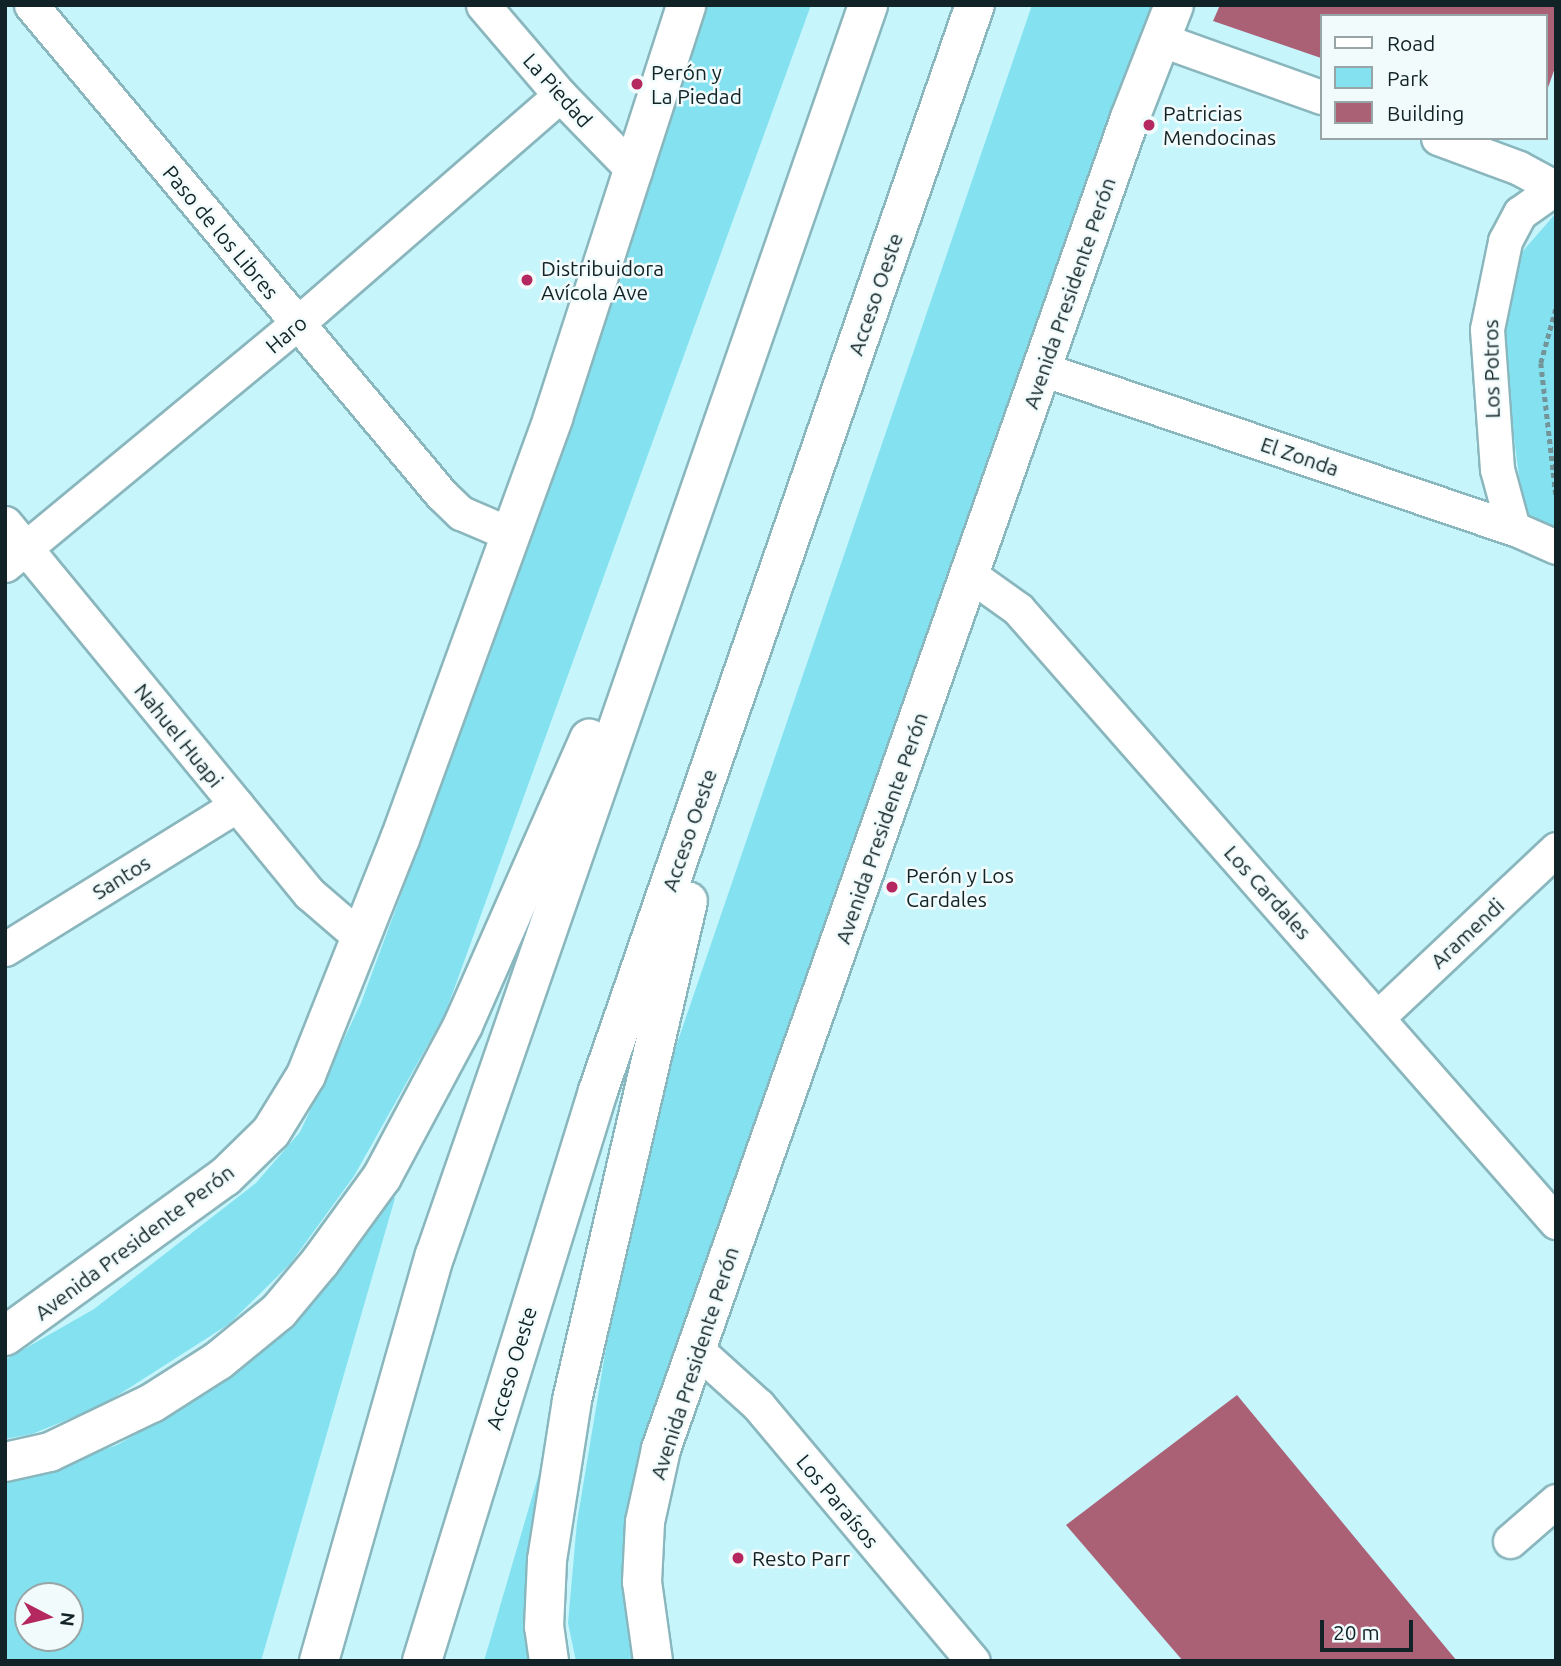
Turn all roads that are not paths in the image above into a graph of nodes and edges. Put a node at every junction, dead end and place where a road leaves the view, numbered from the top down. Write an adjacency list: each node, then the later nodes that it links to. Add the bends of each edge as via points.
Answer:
1 (31, 5): 14 (street, Paso de los Libres)
2 (483, 5): 8 (street, La Piedad)
3 (686, 5): 12 (main road, Avenida Presidente Perón)
4 (857, 5): 10 (main road)
5 (868, 5): 10 (main road)
6 (975, 5): 23 (main road, Acceso Oeste)
7 (1168, 23): 9 (street); 15 (main road, Avenida Presidente Perón)
8 (559, 95): 12 (street, La Piedad); 14 (street, Haro)
9 (1320, 97)
10 (831, 109): 16 (main road)
11 (1443, 140): 13 (street, via 1519,168)
12 (635, 172): 19 (main road, Avenida Presidente Perón)
13 (1555, 188): 18 (street, Los Potros, via 1520,214 1506,241 1487,330 1497,468)
14 (298, 323): 19 (street, Paso de los Libres, via 441,494 461,513); 21 (street, Haro)
15 (1042, 369): 18 (street, El Zonda); 22 (main road, Avenida Presidente Perón)
16 (699, 491): 32 (main road, via 463,1025 382,1177 279,1311 218,1361 97,1432 50,1452); 35 (main road, via 435,1255)
17 (5, 523): 21 (street, Nahuel Huapi)
18 (1513, 528): 20 (street, El Zonda)
19 (510, 534): 26 (main road, Avenida Presidente Perón)
20 (1556, 547)
21 (17, 558): 24 (street, Nahuel Huapi)
22 (969, 574): 28 (street, Los Cardales, via 1018,609); 31 (main road, Avenida Presidente Perón)
23 (744, 673): 36 (main road, Acceso Oeste, via 598,1091); 37 (main road, via 651,1049 572,1400 547,1560 544,1627)
24 (237, 805): 26 (street, Nahuel Huapi, via 310,894); 27 (street, Santos)
25 (1556, 849): 28 (street, Aramendi)
26 (361, 938): 30 (main road, Avenida Presidente Perón, via 306,1076 271,1132 225,1177)
27 (5, 949)
28 (1378, 1017): 29 (street, Los Cardales)
29 (1556, 1222)
30 (10, 1324)
31 (696, 1349): 38 (main road, Avenida Presidente Perón, via 661,1449 645,1522 642,1582); 39 (street, Los Paraísos, via 758,1405)
32 (5, 1462)
33 (1556, 1501): 34 (street)
34 (1510, 1541)
35 (319, 1661)
36 (422, 1661)
37 (549, 1661)
38 (653, 1661)
39 (973, 1661)

